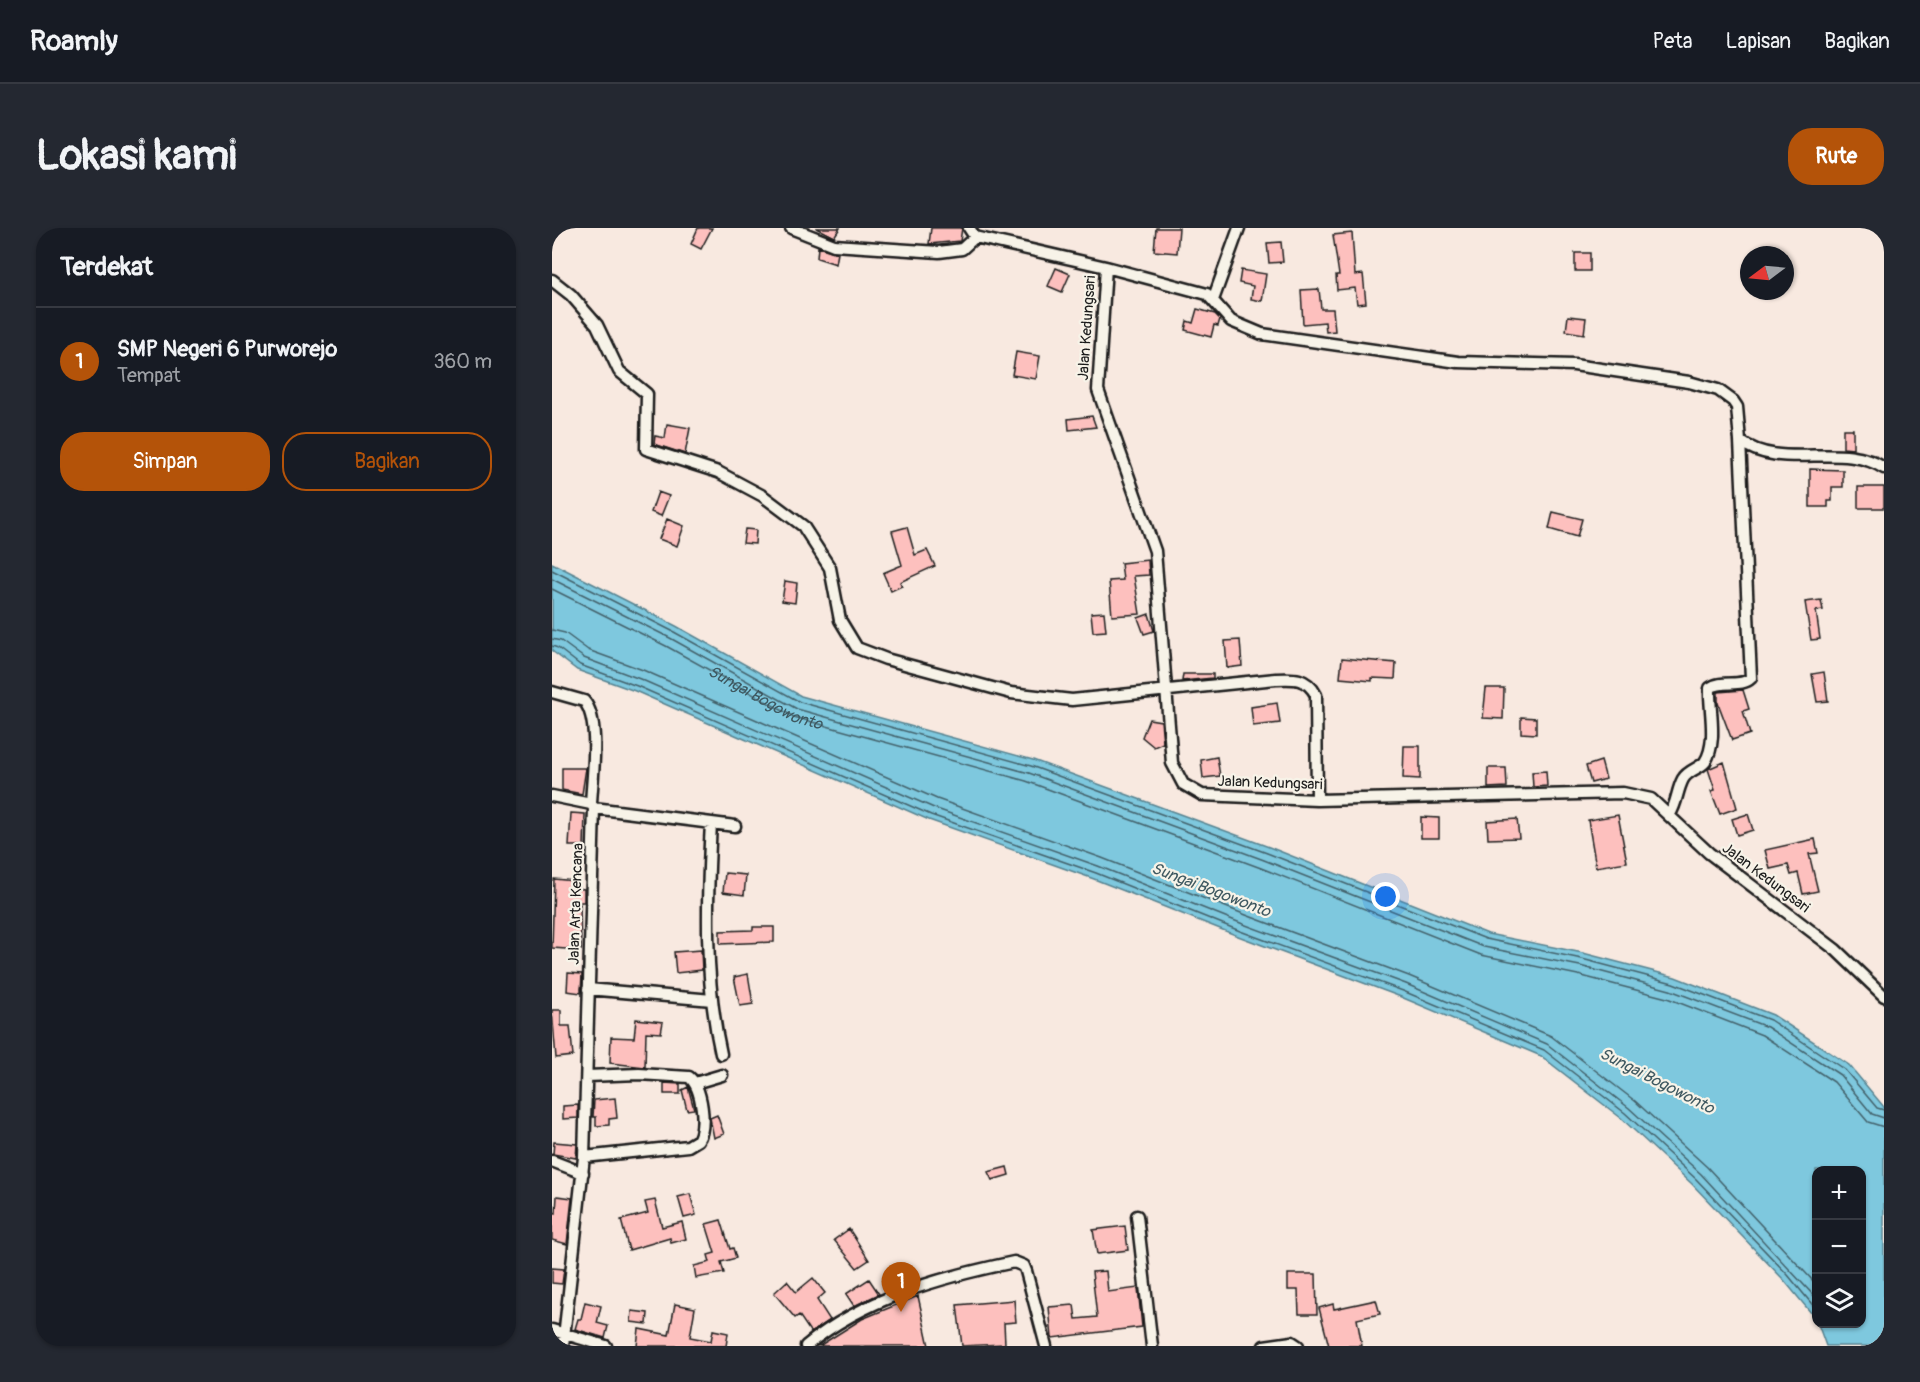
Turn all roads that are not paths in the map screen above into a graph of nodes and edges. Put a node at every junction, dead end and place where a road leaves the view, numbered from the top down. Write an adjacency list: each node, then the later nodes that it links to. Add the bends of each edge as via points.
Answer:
1 (791, 228): 3 (street, via 834,245 939,252 962,249)
2 (1239, 228): 6 (street)
3 (972, 233): 4 (street, Jalan Kedungsari)
4 (1106, 267): 6 (street, via 1208,294); 9 (street, Jalan Kedungsari, via 1098,390 1155,551)
5 (552, 280): 9 (street, via 597,325 619,371 647,394 646,449 718,472 764,496 803,526 830,568 840,620 857,648 1011,693 1072,700)
6 (1214, 300): 7 (street, via 1231,321 1262,334 1458,362 1574,365 1689,382 1718,390 1733,401)
7 (1740, 441): 8 (street, via 1772,454 1823,454 1875,462); 14 (street, via 1751,678 1710,688 1710,750 1704,763 1683,778)
8 (1884, 468)
9 (1166, 691): 12 (street, Jalan Kedungsari, via 1172,763 1183,784 1202,795); 12 (street, via 1276,679 1304,681 1316,695)
10 (552, 692): 13 (street, Jalan Arta Kencana, via 584,701 589,709)
11 (552, 796): 13 (street)
12 (1317, 800): 14 (street, Jalan Kedungsari, via 1623,793 1652,799)
13 (593, 806): 15 (street); 17 (street, Jalan Arta Kencana)
14 (1670, 814): 18 (street, Jalan Kedungsari, via 1709,853 1836,950)
15 (711, 823): 16 (street); 19 (street, via 708,929)
16 (735, 826)
17 (588, 989): 19 (street); 22 (street, Jalan Arta Kencana)
18 (1884, 996)
19 (712, 1000): 20 (street)
20 (721, 1054)
21 (722, 1075): 23 (street)
22 (587, 1076): 23 (street, via 675,1074 689,1077); 24 (street, Jalan Arta Kencana)
23 (695, 1083): 24 (street, via 702,1135 693,1144)
24 (584, 1157): 26 (street, Jalan Arta Kencana)
25 (552, 1161): 26 (street)
26 (582, 1173): 29 (street, Jalan Arta Kencana)
27 (1137, 1216): 34 (street)
28 (552, 1330): 29 (street)
29 (566, 1334): 30 (street, Jalan Arta Kencana); 31 (street)
30 (563, 1346)
31 (606, 1346)
32 (806, 1346): 33 (street, via 880,1300 1014,1262 1026,1271)
33 (1046, 1346)
34 (1152, 1346)
35 (1264, 1346): 36 (street, via 1292,1342)
36 (1298, 1346)

